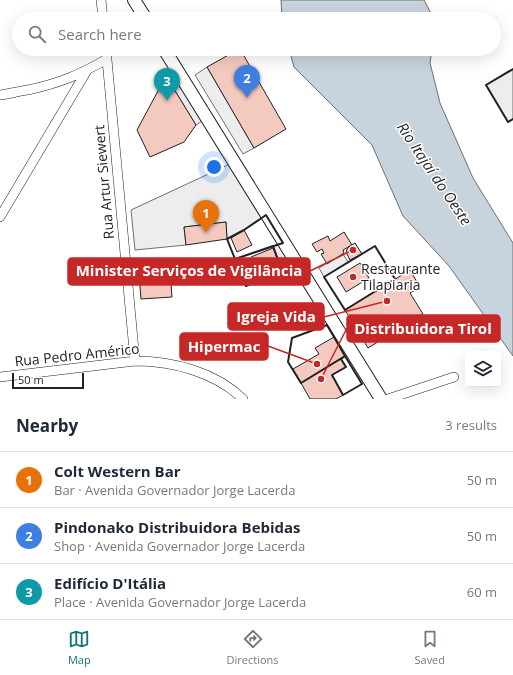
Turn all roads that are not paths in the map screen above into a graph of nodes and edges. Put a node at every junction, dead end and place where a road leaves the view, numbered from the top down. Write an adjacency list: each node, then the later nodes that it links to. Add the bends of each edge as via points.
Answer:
1 (101, 0): 3 (street)
2 (134, 0): 4 (main road)
3 (102, 12)
4 (142, 12)
5 (107, 56): 7 (street, Rua Artur Siewert)
6 (168, 56): 15 (main road)
7 (107, 59): 8 (street); 11 (street, Rua Artur Siewert)
8 (86, 72): 9 (street, via 45,86); 10 (street)
9 (0, 95)
10 (0, 217)
11 (135, 361): 13 (street, Rua Pedro Américo); 14 (street, Rua Pedro Américo, via 150,361 202,373 235,391)
12 (454, 376): 16 (street)
13 (0, 377)
14 (243, 399)
15 (381, 399)
16 (388, 399)

